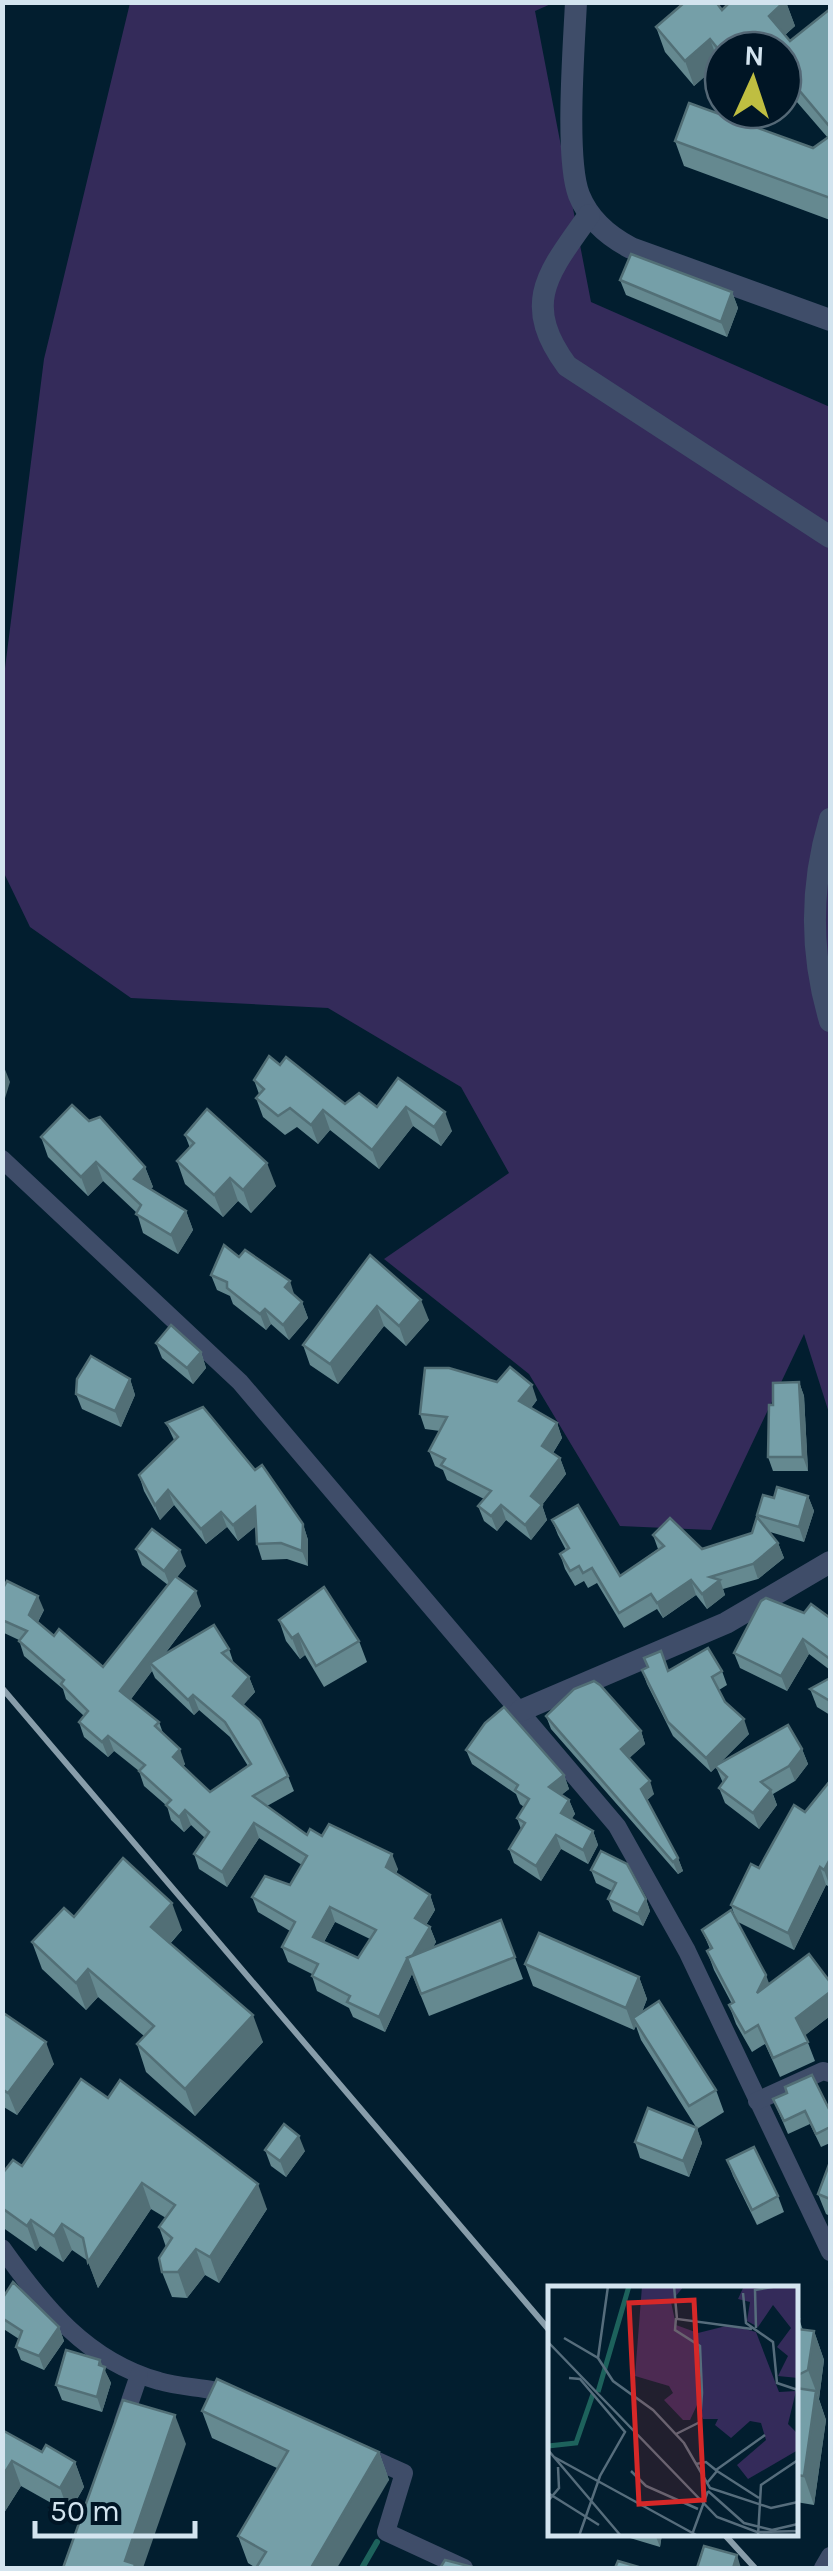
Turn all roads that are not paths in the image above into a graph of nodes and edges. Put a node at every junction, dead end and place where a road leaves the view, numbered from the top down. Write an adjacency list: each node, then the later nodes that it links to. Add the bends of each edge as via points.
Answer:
1 (576, 2): 2 (street, via 573,163)
2 (589, 215): 3 (street, via 610,238 631,248); 4 (street, via 543,285 540,318 566,366)
3 (830, 320)
4 (830, 537)
5 (830, 819): 6 (street, via 814,899)
6 (830, 1021)
7 (2, 1158): 9 (street, via 240,1382)
8 (830, 1562): 9 (street, via 726,1623)
9 (520, 1711): 11 (street, via 617,1826 687,1950)
10 (830, 2072): 11 (street)
11 (757, 2101): 13 (street)
12 (2, 2248): 14 (street, via 57,2321)
13 (830, 2252)
14 (139, 2375): 15 (street, via 220,2390); 16 (street)
15 (254, 2406)
16 (116, 2444)
17 (354, 2451): 19 (street, via 404,2473 386,2532)
18 (830, 2556): 20 (street)
19 (464, 2568)
20 (823, 2568)

